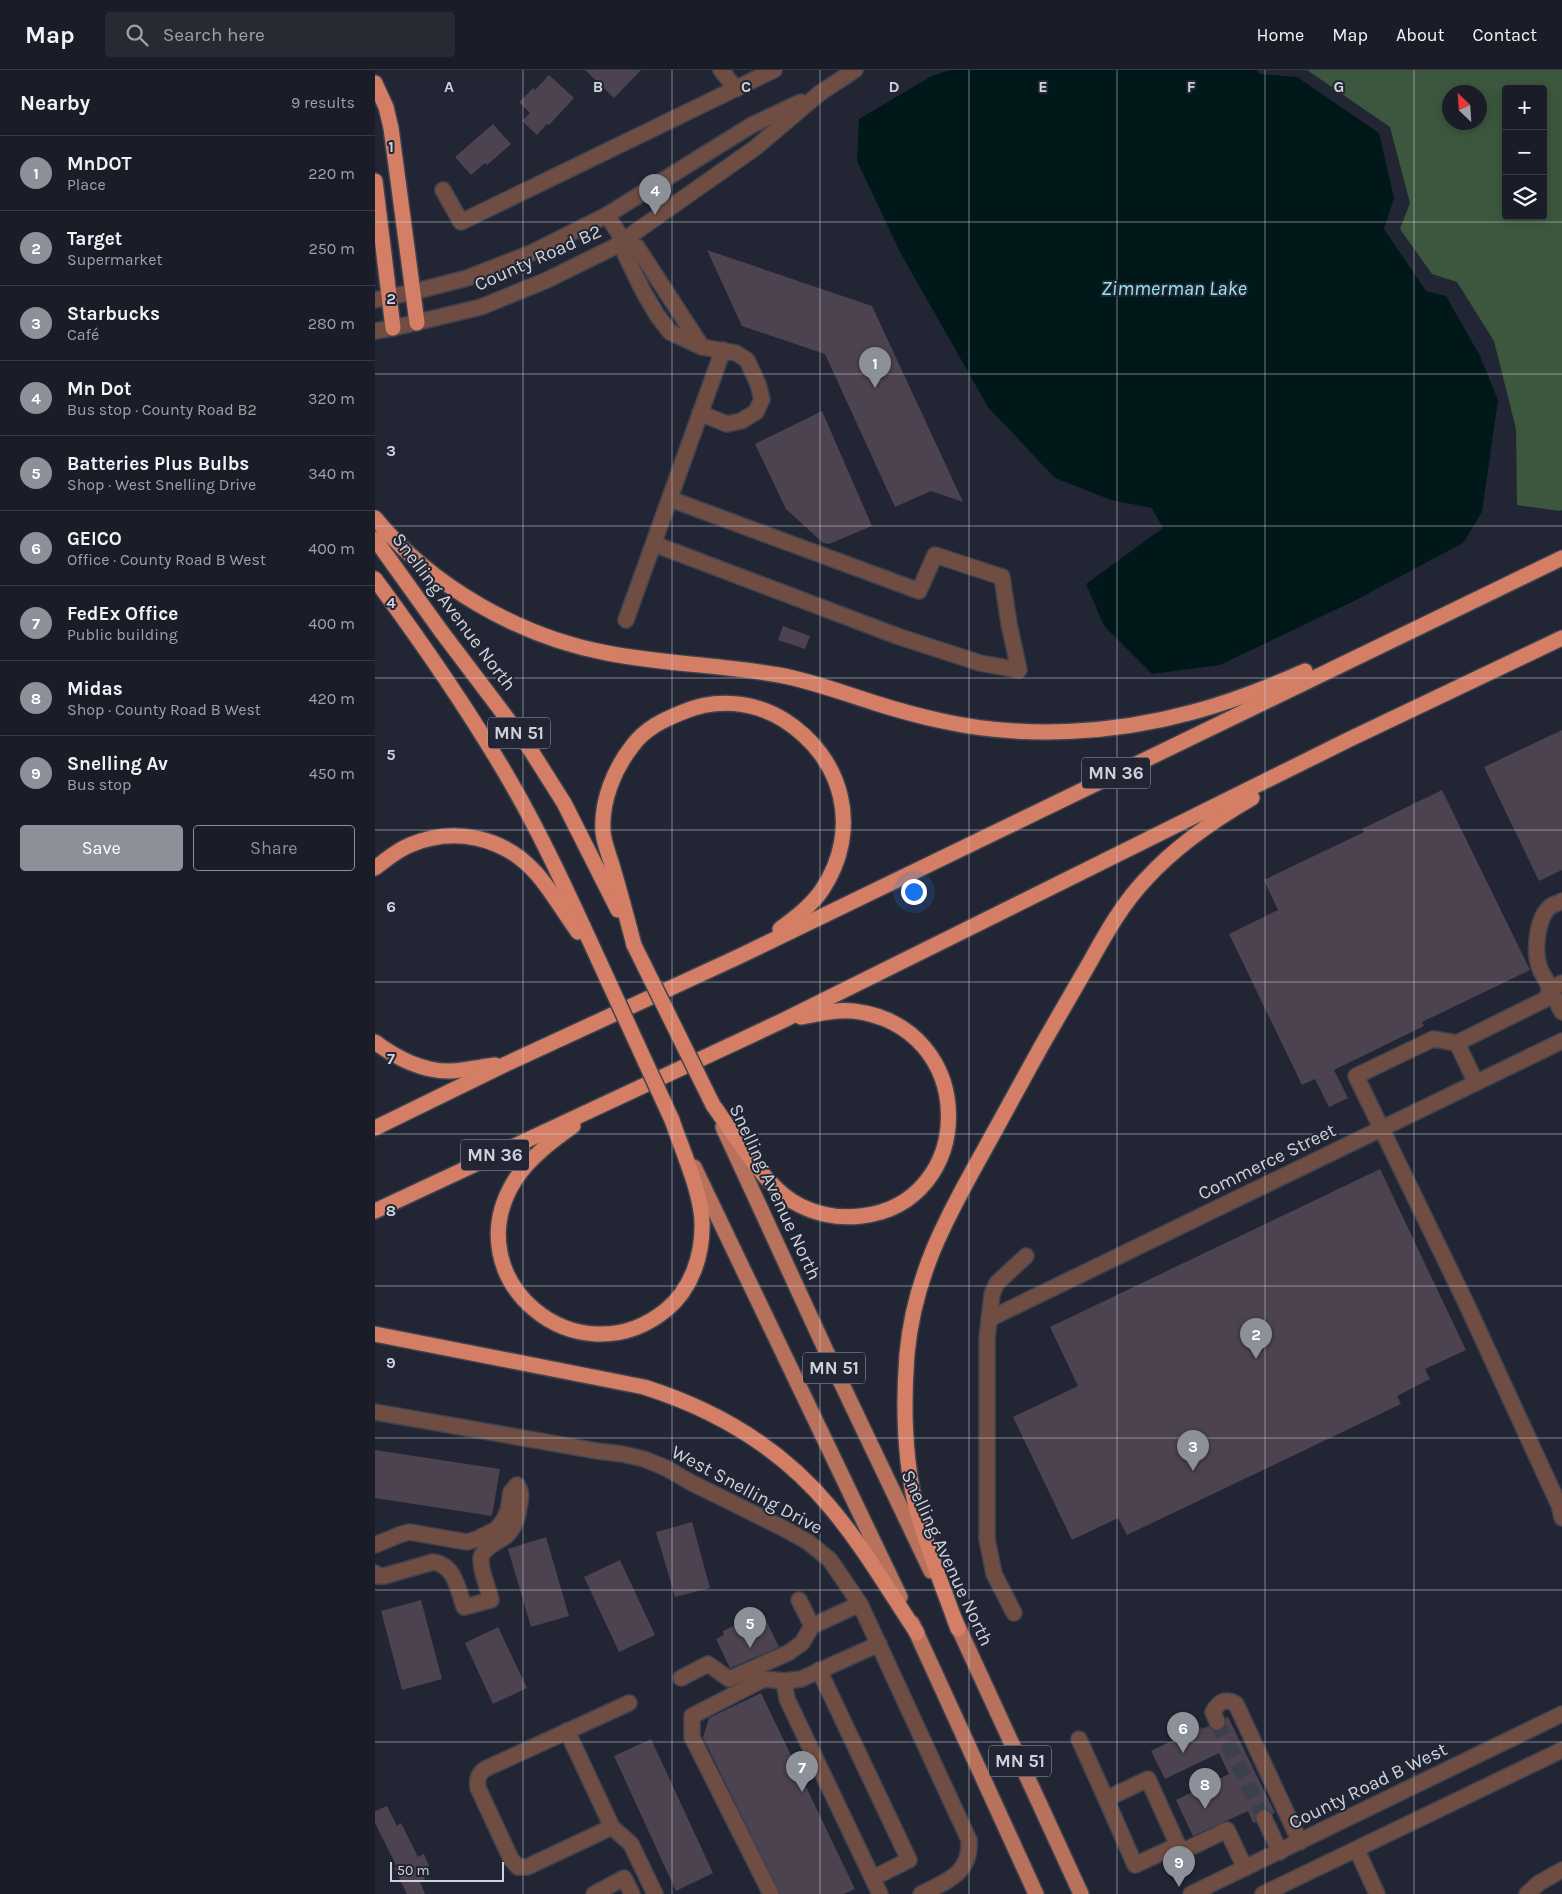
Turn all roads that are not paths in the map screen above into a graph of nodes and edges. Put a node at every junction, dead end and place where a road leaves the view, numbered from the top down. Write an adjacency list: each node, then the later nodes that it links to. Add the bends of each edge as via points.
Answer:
1 (721, 70): 5 (street)
2 (774, 70): 5 (street)
3 (855, 70): 6 (street, County Road B2)
4 (375, 83): 11 (highway, via 391,128)
5 (736, 89): 8 (street, via 461,222)
6 (820, 93): 9 (street, County Road B2, via 752,125); 10 (street, County Road B2, via 755,148)
7 (375, 181): 12 (highway)
8 (443, 190)
9 (607, 215): 10 (street); 11 (street, County Road B2, via 504,264)
10 (623, 240): 13 (street, County Road B2, via 547,280 481,307); 16 (street, via 625,254 657,315 670,332 702,347)
11 (413, 292): 12 (street, County Road B2); 13 (highway)
12 (382, 299): 14 (highway)
13 (417, 323): 14 (street, County Road B2)
14 (393, 328): 15 (street, County Road B2)
15 (375, 331)
16 (723, 350): 17 (street); 17 (street, via 747,360 762,399 756,412 727,424)
17 (700, 413): 18 (street)
18 (670, 499): 21 (street); 21 (street, via 919,592 935,554 1002,577 1019,670 980,663 897,636)
19 (375, 518): 24 (highway, via 420,562 474,602 509,622 570,645 643,659 781,675 909,713 1018,730 1060,731 1153,722 1228,702)
20 (375, 539): 30 (highway, Snelling Avenue North / MN 51, via 523,738 565,803)
21 (654, 544): 25 (street)
22 (1562, 558): 24 (highway, MN 36)
23 (375, 579): 32 (highway, MN 51, via 454,691 510,781)
24 (1493, 591): 31 (highway, MN 36)
25 (627, 620)
26 (1562, 638): 27 (highway, MN 36)
27 (1350, 739): 35 (highway, MN 36); 58 (highway, via 1199,832 1152,873 1129,899 1100,944 947,1216 918,1294 912,1320 907,1352 905,1424 916,1508)
28 (375, 868): 32 (highway, via 408,845 427,838 465,835 501,846 536,873)
29 (1562, 901): 33 (street, via 1550,907 1539,926 1536,942 1538,965)
30 (634, 945): 31 (highway, via 603,833 608,792 616,771 637,740 653,725 691,708 713,703 734,704 756,707 776,715 807,737 833,772 843,812 839,853 821,892 789,922); 42 (highway, Snelling Avenue North / MN 51, bridge)
31 (740, 956): 39 (highway, MN 36)
32 (599, 961): 43 (highway, MN 51, bridge)
33 (1556, 986): 34 (street); 38 (street, via 1548,998)
34 (1562, 1012)
35 (782, 1021): 41 (highway, MN 36); 42 (highway, via 852,1011 889,1020 906,1029 921,1043 939,1071 947,1093 950,1116 939,1161 929,1177 901,1203 871,1215 830,1216 811,1210 776,1189)
36 (1562, 1041): 40 (street, Commerce Street)
37 (375, 1042): 39 (highway, via 394,1055 431,1069 450,1071)
38 (1457, 1044): 40 (street); 45 (street, via 1433,1039 1356,1076)
39 (506, 1064): 44 (highway, MN 36)
40 (1476, 1083): 45 (street, Commerce Street)
41 (615, 1099): 43 (highway, via 570,1128 533,1158 515,1181 501,1210 499,1252 510,1281 539,1315 565,1328 604,1335 632,1330 670,1307 692,1277 698,1260 702,1221 699,1201); 46 (highway, MN 36)
42 (713, 1106): 58 (main road, Snelling Avenue North / MN 51)
43 (672, 1120): 59 (main road, MN 51)
44 (375, 1128)
45 (1382, 1128): 48 (street, Commerce Street); 51 (street, via 1466,1303 1559,1505)
46 (375, 1211)
47 (1026, 1256): 48 (street, via 997,1283)
48 (989, 1319): 56 (street, via 987,1540 994,1574)
49 (375, 1334): 59 (highway, via 644,1387 710,1412 744,1431 805,1479 852,1536)
50 (375, 1412): 55 (street, West Snelling Drive, via 622,1454 667,1468 807,1542 830,1560)
51 (1562, 1518)
52 (375, 1545): 53 (street, via 409,1532 467,1542 477,1539 503,1521 511,1492 517,1485 521,1492 513,1527 481,1556 491,1600 464,1607 453,1574 441,1563 433,1562 384,1576)
53 (375, 1573)
54 (799, 1600): 57 (street)
55 (860, 1604): 57 (street); 60 (street, West Snelling Drive)
56 (1014, 1613)
57 (812, 1626): 61 (street, via 796,1648)
58 (959, 1629): 89 (main road, Snelling Avenue North / MN 51)
59 (917, 1633): 88 (main road, MN 51)
60 (879, 1644): 62 (street); 87 (street, West Snelling Drive, via 969,1840 967,1861 958,1874)
61 (757, 1666): 63 (street, via 729,1679 708,1664); 64 (street)
62 (819, 1670): 65 (street, via 801,1679); 81 (street, via 909,1860)
63 (681, 1678)
64 (764, 1680): 65 (street); 85 (street, via 692,1716 692,1736)
65 (784, 1681): 81 (street, via 787,1699)
66 (629, 1703): 69 (street)
67 (1562, 1714): 75 (street, County Road B West)
68 (1217, 1722): 75 (street, via 1213,1712 1217,1705 1224,1700 1236,1704)
69 (567, 1731): 74 (street); 74 (street, via 481,1772 478,1788 514,1864 523,1868)
70 (1079, 1739): 72 (street)
71 (1562, 1750): 77 (street)
72 (1106, 1799): 76 (street, via 1148,1779); 76 (street, via 1135,1865)
73 (1264, 1818): 78 (street)
74 (611, 1827): 84 (street, via 631,1844)
75 (1300, 1842): 78 (street, County Road B West)
76 (1178, 1845): 79 (street, via 1181,1852 1227,1830)
77 (1357, 1850): 91 (street); 92 (street)
78 (1280, 1852): 79 (street, County Road B West)
79 (1245, 1868): 90 (street, County Road B West)
80 (1562, 1870): 93 (street)
81 (873, 1878): 86 (street)
82 (594, 1894): 83 (street, via 624,1878)
83 (632, 1894)
84 (655, 1894)
85 (771, 1894)
86 (880, 1894)
87 (922, 1894)
88 (1036, 1894)
89 (1081, 1894)
90 (1191, 1894)
91 (1263, 1894)
92 (1377, 1894)
93 (1527, 1894)

